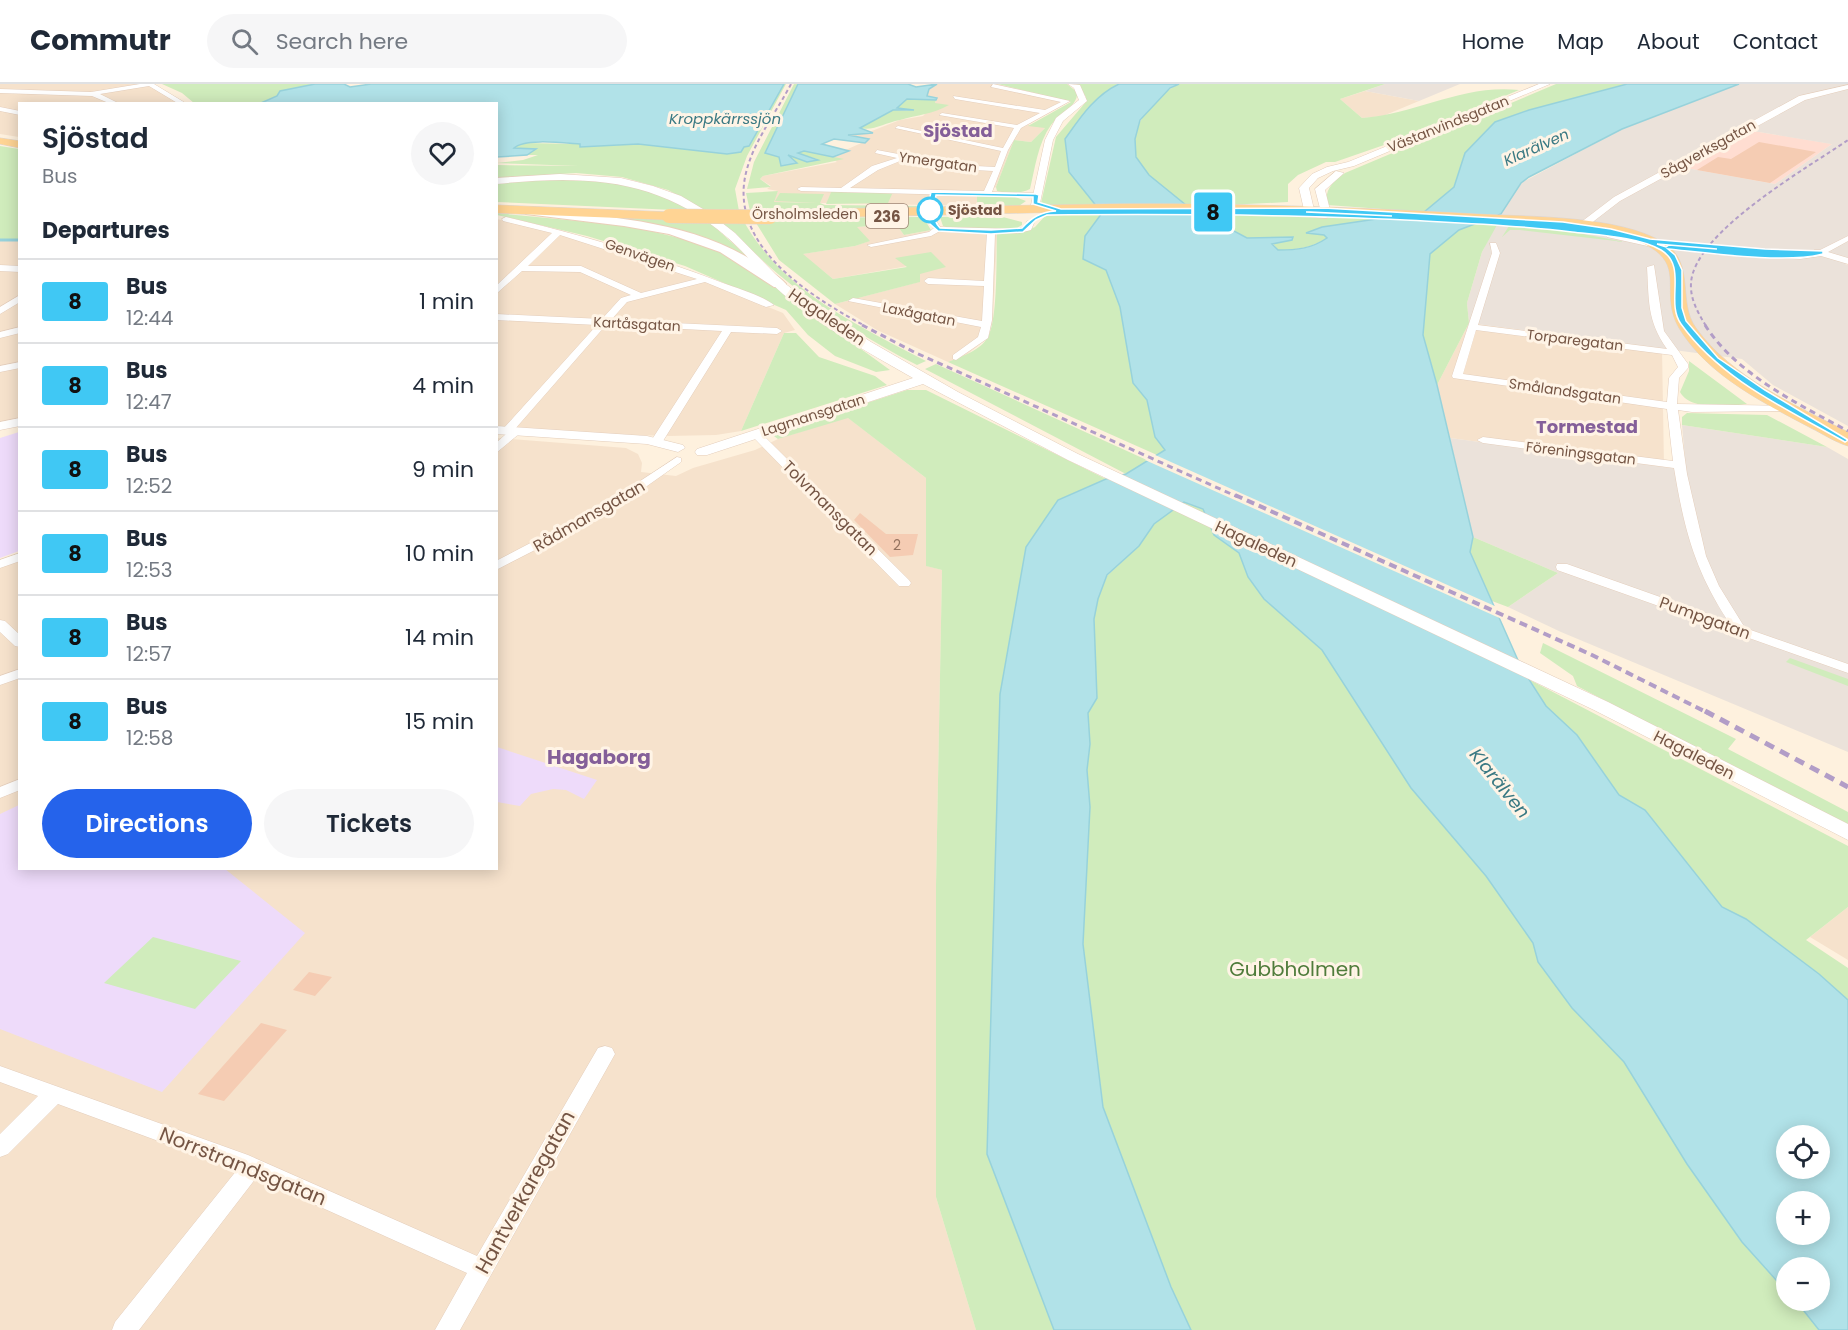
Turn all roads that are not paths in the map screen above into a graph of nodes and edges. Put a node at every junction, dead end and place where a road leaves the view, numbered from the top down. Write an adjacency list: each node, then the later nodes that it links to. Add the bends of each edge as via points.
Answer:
1 (150, 84): 8 (street); 11 (street)
2 (1072, 84): 31 (street, via 1083,101 1059,120 1048,140)
3 (1546, 84): 24 (street, Västanvindsgatan)
4 (84, 86): 8 (street)
5 (993, 86): 13 (street, via 1067,101)
6 (1848, 87): 39 (street, Sågverksgatan, via 1802,98 1617,199)
7 (0, 91): 8 (street)
8 (94, 93): 10 (street)
9 (955, 97): 13 (street)
10 (113, 102)
11 (181, 102)
12 (0, 109): 14 (street)
13 (1046, 112): 16 (street)
14 (18, 113)
15 (942, 115): 16 (street)
16 (1018, 127): 21 (street)
17 (898, 128): 21 (street)
18 (0, 139): 19 (main road); 20 (main road)
19 (18, 140)
20 (18, 144)
21 (1005, 150): 25 (street)
22 (877, 152): 23 (street, Ymergatan)
23 (904, 158): 25 (street, Ymergatan, via 957,168); 27 (street, via 875,168)
24 (1351, 164): 33 (street, Västanvindsgatan, via 1315,176 1305,188); 35 (street, Västanvindsgatan, via 1320,189)
25 (998, 169): 30 (street)
26 (498, 181): 58 (street, Hagaleden, via 585,176 653,187 709,216)
27 (845, 188): 28 (street); 29 (street)
28 (801, 189)
29 (933, 193): 30 (street); 40 (street, via 930,213)
30 (987, 194): 31 (street)
31 (1036, 199): 34 (main road); 36 (main road)
32 (503, 209): 36 (main road, Örsholmsleden / 236, bridge, via 768,216); 41 (street, Genvägen); 58 (main road, via 680,234 729,252)
33 (1309, 211): 34 (main road, Örsholmsleden / 236); 35 (main road, Örsholmsleden / 236)
34 (1053, 212): 36 (main road, Örsholmsleden / 236); 37 (main road)
35 (1325, 212): 38 (main road, Örsholmsleden / 236); 38 (main road, Örsholmsleden / 236)
36 (1011, 213): 37 (main road)
37 (1030, 223): 42 (street, via 1019,231)
38 (1523, 223): 39 (main road, Örsholmsleden / 236)
39 (1579, 228): 43 (main road, 236); 45 (main road, 236)
40 (938, 229): 42 (street); 46 (street, via 931,234)
41 (559, 231): 51 (street); 56 (street, Genvägen, via 630,250)
42 (991, 232): 59 (street)
43 (1610, 235): 45 (street); 80 (main road, 236, via 1640,245 1660,258 1665,268 1671,321 1689,348 1726,379)
44 (1848, 238): 49 (street)
45 (1655, 244): 48 (street); 49 (street); 55 (main road, via 1672,255)
46 (871, 245)
47 (1493, 245): 69 (street, via 1496,253)
48 (1677, 248): 49 (street, via 1776,256); 55 (street, via 1683,260)
49 (1820, 252): 50 (street)
50 (1848, 261)
51 (521, 267): 60 (street); 61 (street, via 581,269)
52 (1651, 267): 74 (street, via 1659,331)
53 (0, 268): 54 (street)
54 (18, 269)
55 (1678, 270): 80 (main road, 236, via 1678,308 1688,330 1721,364)
56 (708, 279): 61 (street); 64 (street, Genvägen)
57 (928, 281): 59 (street)
58 (779, 284): 78 (street, Hagaleden, via 839,327)
59 (989, 284): 68 (street)
60 (498, 289)
61 (640, 296): 67 (street, via 624,300)
62 (18, 299): 65 (street)
63 (853, 301): 68 (street, Laxågatan)
64 (769, 305)
65 (0, 311)
66 (498, 317): 67 (street, Kartåsgatan)
67 (604, 322): 70 (street, Kartåsgatan); 83 (street)
68 (986, 325): 75 (street, via 983,338)
69 (1474, 327): 74 (street, Torparegatan); 79 (street, Smålandsgatan, via 1457,376)
70 (729, 328): 72 (street, Kartåsgatan); 87 (street)
71 (18, 330): 73 (street)
72 (777, 331)
73 (0, 335)
74 (1676, 353): 79 (street, via 1683,368 1674,379)
75 (956, 357)
76 (0, 358): 77 (street)
77 (4, 368)
78 (924, 379): 84 (street, Lagmansgatan); 103 (street, Hagaleden, via 1073,457 1600,706)
79 (1673, 406): 80 (street, Smålandsgatan, via 1721,410); 91 (street)
80 (1782, 408): 86 (main road, 236); 89 (main road, 236)
81 (18, 422): 82 (street)
82 (0, 426)
83 (506, 431): 87 (street, Lagmansgatan); 88 (street)
84 (756, 434): 90 (street, Lagmansgatan, via 702,452 692,447); 96 (street, Tolvmansgatan)
85 (1483, 440): 91 (street, Föreningsgatan)
86 (1848, 440)
87 (657, 441): 90 (street, Lagmansgatan)
88 (498, 446)
89 (1848, 449)
90 (677, 454): 94 (street, Rådmansgatan, via 609,507)
91 (1679, 465): 98 (street, via 1691,529 1705,571)
92 (18, 558): 93 (street)
93 (0, 564)
94 (498, 565)
95 (1562, 567): 98 (street, Pumpgatan)
96 (904, 583)
97 (0, 624): 99 (street)
98 (1740, 630): 100 (street, Pumpgatan)
99 (18, 641)
100 (1848, 669)
101 (18, 674): 102 (street)
102 (0, 681)
103 (1746, 782): 106 (street, Hagaleden); 107 (street, Hagaleden)
104 (18, 785): 105 (street)
105 (0, 794)
106 (1848, 833)
107 (1848, 840)
108 (605, 1054): 113 (street, Hantverkaregatan)
109 (0, 1074): 110 (street, Norrstrandsgatan)
110 (55, 1093): 111 (street); 112 (street, Norrstrandsgatan)
111 (0, 1148)
112 (252, 1167): 113 (street, Norrstrandsgatan); 114 (street)
113 (482, 1269): 115 (street, Hantverkaregatan)
114 (124, 1330)
115 (447, 1330)

